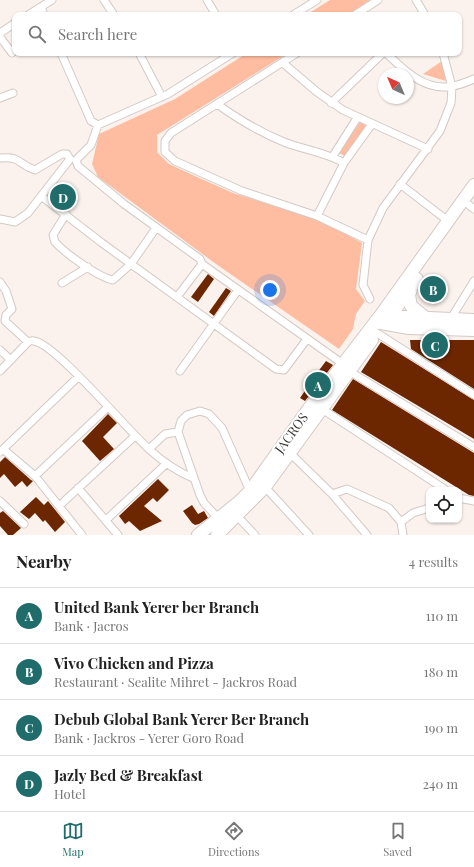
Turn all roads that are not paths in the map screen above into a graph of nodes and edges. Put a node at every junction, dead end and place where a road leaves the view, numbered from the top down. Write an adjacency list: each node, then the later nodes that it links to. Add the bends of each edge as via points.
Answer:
1 (52, 0): 7 (street)
2 (104, 0): 10 (street)
3 (207, 0): 11 (street)
4 (317, 0): 12 (street)
5 (378, 0): 13 (street)
6 (416, 0): 14 (street)
7 (41, 7): 8 (street); 9 (street)
8 (33, 12)
9 (43, 12)
10 (112, 12)
11 (214, 12)
12 (298, 12)
13 (360, 12)
14 (423, 12)
15 (12, 25): 16 (street)
16 (0, 33)
17 (0, 37): 18 (street)
18 (12, 53)
19 (62, 56): 36 (street, via 91,121)
20 (141, 56): 30 (street)
21 (228, 56): 30 (street)
22 (293, 56): 26 (street)
23 (380, 56): 32 (street)
24 (389, 56): 28 (street, via 415,79)
25 (444, 56): 28 (street)
26 (283, 63): 32 (street); 33 (street)
27 (474, 79): 28 (street)
28 (452, 87): 37 (street, via 452,103 448,115)
29 (13, 93): 31 (street)
30 (162, 97): 36 (street)
31 (0, 98)
32 (331, 103): 34 (street)
33 (217, 104): 38 (street, via 255,129 297,146); 47 (street, via 171,133 163,145 168,156 242,191)
34 (357, 118): 35 (street); 38 (street)
35 (372, 124): 37 (street); 41 (street)
36 (98, 125): 40 (street, via 91,145)
37 (428, 149): 42 (street)
38 (333, 156): 41 (street)
39 (0, 158): 40 (street, via 17,158 35,170 62,154)
40 (73, 159): 44 (street); 50 (street, via 97,183)
41 (344, 163): 47 (street)
42 (400, 184): 49 (street); 51 (street, via 381,213)
43 (474, 185): 49 (main road)
44 (41, 196): 46 (street); 48 (street, via 21,219 15,222)
45 (472, 204): 58 (main road, JACROS)
46 (66, 214): 52 (street); 54 (street, via 53,238 60,247)
47 (317, 216): 51 (street)
48 (0, 219)
49 (448, 221): 65 (main road)
50 (156, 228): 52 (street); 53 (street, via 200,259)
51 (368, 240): 61 (street, via 363,285)
52 (131, 264): 54 (street, via 113,280); 60 (street)
53 (202, 264): 59 (street); 60 (street)
54 (88, 266): 57 (street)
55 (474, 281): 63 (street)
56 (0, 282): 69 (street, via 12,309 5,317 5,321)
57 (62, 283)
58 (412, 286): 62 (main road, via 409,302 414,311); 65 (main road, JACROS)
59 (238, 290): 66 (street); 68 (street)
60 (177, 298): 66 (street)
61 (370, 299)
62 (427, 319): 63 (main road); 65 (main road)
63 (450, 320): 64 (main road)
64 (474, 320)
65 (383, 323): 67 (main road); 72 (main road, JACROS); 76 (street)
66 (214, 325): 68 (street, via 281,371); 74 (street)
67 (474, 330)
68 (307, 339): 72 (street)
69 (28, 342): 71 (street); 75 (street, via 34,341 52,351)
70 (0, 350): 71 (street)
71 (11, 360): 73 (street)
72 (346, 367): 78 (main road, JACROS); 81 (street); 91 (main road, JACROS)
73 (0, 370)
74 (180, 371)
75 (78, 376): 77 (street); 83 (street)
76 (474, 395)
77 (108, 407): 80 (street); 86 (street)
78 (322, 409): 84 (main road, JACROS); 89 (street)
79 (178, 432): 82 (street, via 166,434); 87 (street); 91 (street, via 182,421 193,412 209,414 226,433)
80 (135, 436): 82 (street); 90 (street)
81 (474, 447)
82 (149, 449): 85 (street)
83 (2, 451): 86 (street)
84 (290, 453): 88 (main road, JACROS); 92 (street)
85 (166, 464): 87 (street); 100 (street)
86 (35, 476): 96 (street)
87 (193, 478): 99 (street, via 204,503)
88 (265, 487): 98 (main road, JACROS); 108 (street)
89 (441, 487)
90 (78, 488): 96 (street); 100 (street)
91 (250, 491): 99 (main road, JACROS)
92 (332, 494): 101 (street, via 347,489 389,508); 109 (street)
93 (462, 499): 95 (street)
94 (0, 501): 102 (street)
95 (474, 501)
96 (59, 506): 105 (street)
97 (426, 509): 101 (street, via 413,512)
98 (237, 516): 103 (main road, JACROS); 107 (street)
99 (218, 519): 103 (main road, JACROS)
100 (106, 520): 106 (street)
101 (401, 522): 104 (street)
102 (24, 524)
103 (209, 533)
104 (402, 533): 110 (street)
105 (82, 535)
106 (118, 535)
107 (255, 535)
108 (309, 535)
109 (366, 535)
110 (394, 535)

